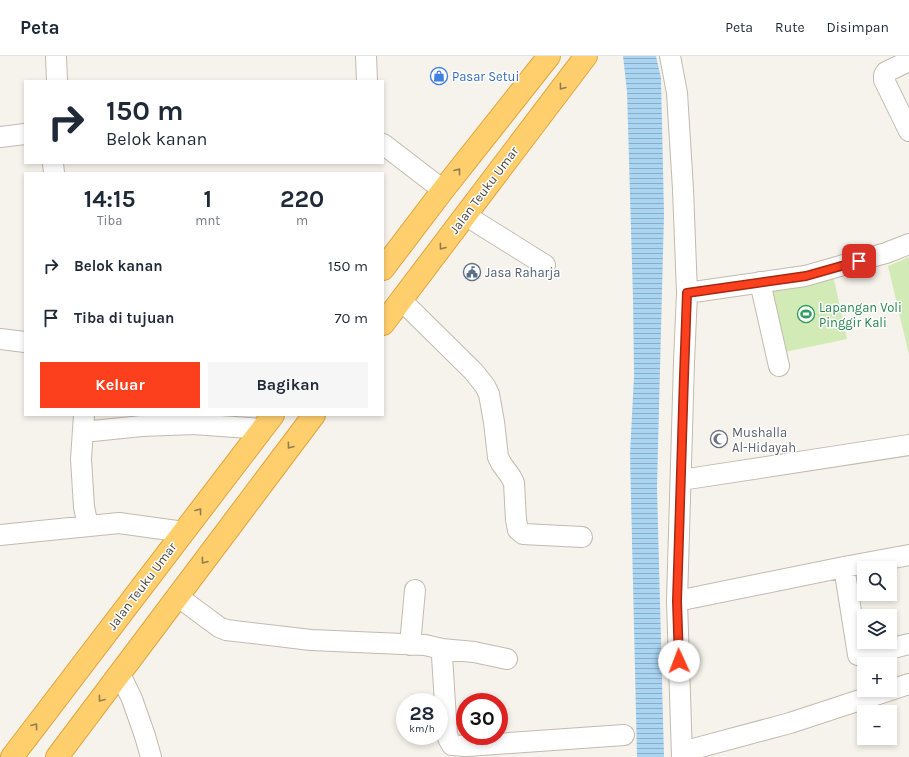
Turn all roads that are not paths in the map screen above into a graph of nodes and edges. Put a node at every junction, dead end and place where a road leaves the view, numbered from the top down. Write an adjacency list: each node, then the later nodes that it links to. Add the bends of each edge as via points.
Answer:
1 (56, 56): 7 (street)
2 (366, 56): 8 (street)
3 (548, 56): 13 (highway, one-way to 3)
4 (670, 56): 19 (street, via 677,93)
5 (582, 57): 14 (highway, Jalan Teuku Umar, one-way to 14)
6 (909, 61): 9 (street, via 886,72 884,80)
7 (57, 80)
8 (367, 80)
9 (909, 131)
10 (24, 134): 11 (street)
11 (0, 138)
12 (384, 145): 13 (street)
13 (443, 190): 17 (highway)
14 (465, 215): 16 (street); 20 (highway, Jalan Teuku Umar, one-way to 20)
15 (909, 244): 18 (street, via 818,273)
16 (544, 265)
17 (384, 268)
18 (760, 282): 19 (street); 24 (street)
19 (687, 293): 29 (street)
20 (401, 300): 21 (highway, Jalan Teuku Umar); 33 (street, via 485,386 489,394 498,457 514,483 518,530 523,534)
21 (384, 323)
22 (0, 340): 23 (street)
23 (24, 342)
24 (779, 366)
25 (313, 416): 37 (highway, one-way to 37)
26 (267, 422): 27 (street, via 142,426); 31 (highway, Jalan Teuku Umar, one-way to 26)
27 (84, 423): 30 (street, via 81,459 84,508)
28 (909, 445): 29 (street)
29 (680, 480): 38 (street)
30 (88, 526): 31 (street, via 119,523); 32 (street)
31 (184, 532): 48 (highway, Jalan Teuku Umar, one-way to 31)
32 (0, 535)
33 (582, 537)
34 (909, 555): 35 (street)
35 (844, 567): 38 (street); 39 (street, via 858,655)
36 (415, 590): 40 (street)
37 (177, 596): 40 (street, via 226,630 311,640); 43 (highway)
38 (677, 601): 47 (street)
39 (909, 644)
40 (410, 645): 41 (street)
41 (442, 649): 42 (street); 46 (street)
42 (507, 659)
43 (120, 674): 49 (highway, one-way to 49); 50 (street, via 132,699)
44 (909, 684): 47 (street)
45 (624, 735): 46 (street, via 452,745)
46 (448, 749)
47 (682, 755)
48 (12, 757)
49 (57, 757)
50 (151, 757)

